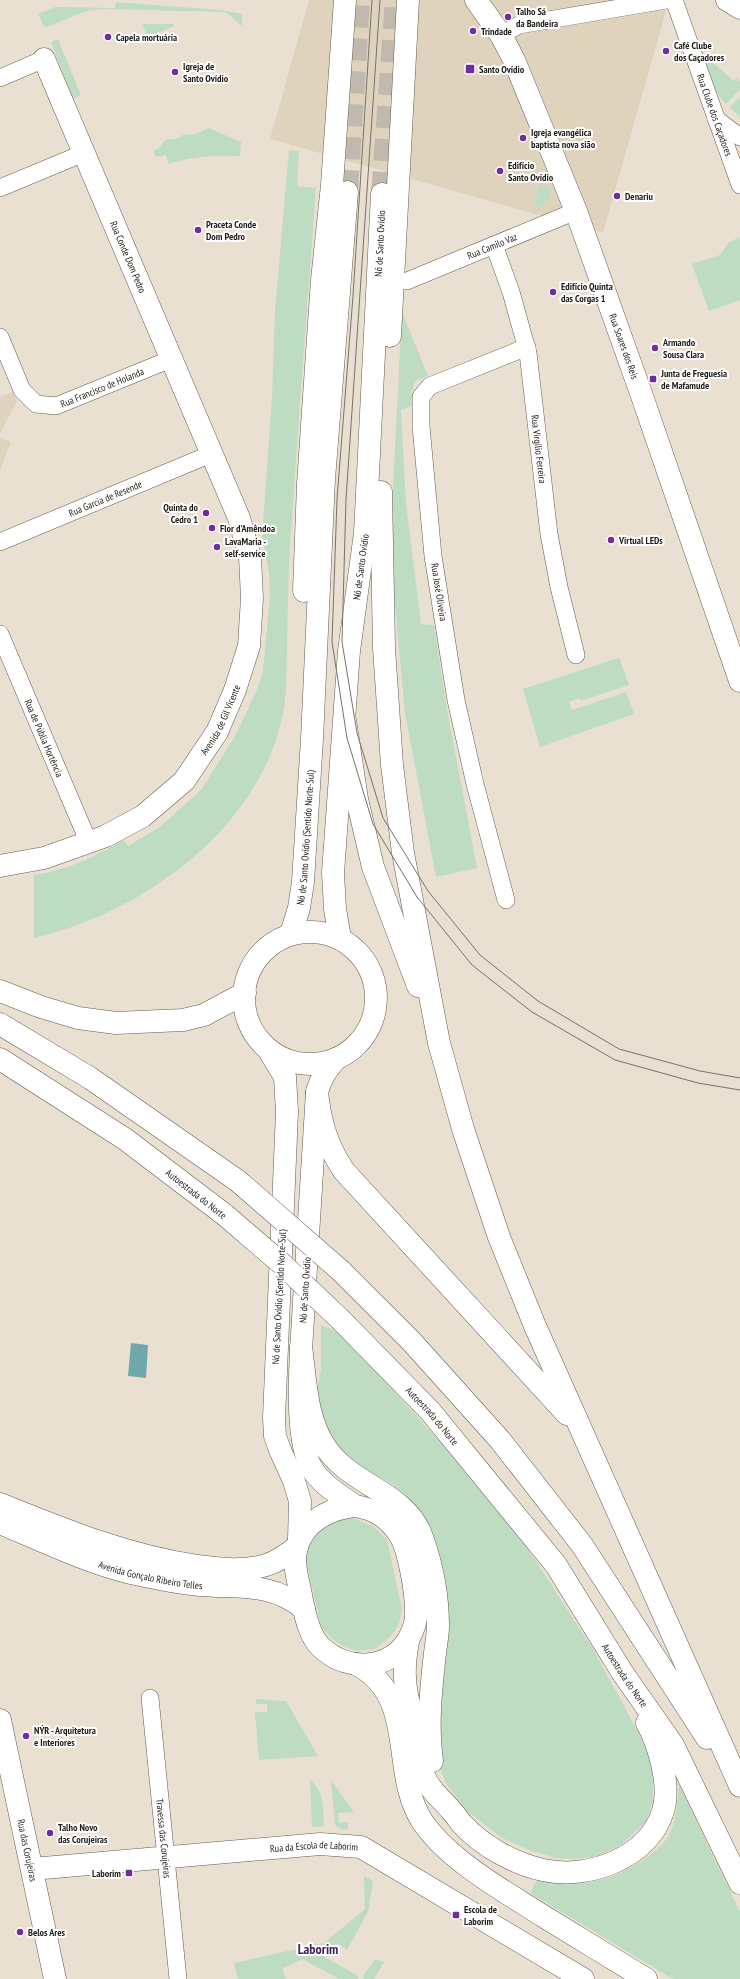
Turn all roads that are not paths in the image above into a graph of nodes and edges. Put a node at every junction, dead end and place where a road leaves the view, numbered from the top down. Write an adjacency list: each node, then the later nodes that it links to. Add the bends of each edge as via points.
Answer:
1 (345, 0): 32 (main road, via 332,185 322,280 305,548 302,671)
2 (408, 0): 25 (main road)
3 (476, 0): 8 (main road, Rua Soares dos Reis)
4 (666, 0): 8 (street, via 519,25)
5 (674, 0): 11 (street, Rua Clube dos Caçadores)
6 (727, 0): 7 (main road)
7 (740, 8)
8 (501, 35): 18 (main road, Rua Soares dos Reis, via 514,60)
9 (44, 59): 10 (street); 13 (main road, Rua Conde Dom Pedro)
10 (0, 78)
11 (716, 118): 12 (street); 14 (street, Rua Clube dos Caçadores)
12 (740, 137)
13 (84, 153): 15 (street); 23 (main road, Rua Conde Dom Pedro)
14 (740, 185)
15 (0, 188)
16 (347, 192): 32 (main road, via 324,478)
17 (382, 194): 28 (main road, Nó de Santo Ovídio, via 365,533)
18 (576, 211): 19 (street, Rua Camilo Vaz); 30 (main road, Rua Soares dos Reis)
19 (494, 245): 20 (street, Rua Camilo Vaz); 22 (street, Rua Virgílio Ferreira)
20 (407, 281)
21 (0, 337): 23 (street, Rua Francisco de Holanda, via 22,390 36,404 56,406)
22 (527, 347): 29 (street, Rua Virgílio Ferreira, via 549,534); 35 (street, Rua José Oliveira, via 430,386 421,397 421,426 433,556 454,692)
23 (171, 359): 24 (main road, Rua Conde Dom Pedro)
24 (211, 454): 26 (street, Rua Garcia de Resende); 33 (main road, Avenida de Gil Vicente, via 238,518 250,557 252,598 249,646 218,732 184,781 143,816)
25 (381, 492): 28 (main road, via 372,576); 41 (main road, via 384,648 392,765 403,853)
26 (0, 542)
27 (0, 634): 33 (street, Rua de Públia Hortência)
28 (349, 651): 31 (main road, Nó de Santo Ovídio)
29 (576, 655)
30 (740, 681)
31 (345, 720): 37 (main road, Nó de Santo Ovídio, via 333,873); 41 (main road, via 358,799 373,867)
32 (312, 739): 36 (main road, Nó de Santo Ovídio (Sentido Norte-Sul), via 302,887)
33 (89, 843): 34 (main road, Avenida de Gil Vicente, via 44,858)
34 (0, 866)
35 (506, 900)
36 (291, 934): 37 (main road, via 321,933); 39 (main road, via 262,954 248,978)
37 (340, 938): 44 (main road, via 354,948 367,966 374,997 372,1015 364,1036 356,1046)
38 (0, 991): 39 (main road, via 78,1018 116,1023 183,1020 204,1015)
39 (245, 993): 42 (main road, via 248,1020 258,1039)
40 (0, 1024): 59 (main road, bridge, via 90,1078 238,1180 341,1270 412,1342 500,1440 582,1545)
41 (440, 1043): 47 (main road, via 463,1129 499,1237)
42 (272, 1054): 44 (main road, via 302,1064 320,1064); 51 (main road, Nó de Santo Ovídio (Sentido Norte-Sul), via 285,1077 287,1112 275,1436 300,1501)
43 (0, 1059): 55 (main road, Autoestrada do Norte, bridge, via 124,1139 225,1216 282,1264 342,1321 430,1411 556,1565)
44 (336, 1059): 45 (main road, Nó de Santo Ovídio, via 326,1069)
45 (317, 1092): 46 (main road, Nó de Santo Ovídio); 47 (main road, via 320,1116 328,1143 344,1171)
46 (301, 1347): 49 (main road, Nó de Santo Ovídio, via 301,1422 309,1465 319,1478); 60 (main road, via 312,1420 327,1450 347,1470 405,1509 422,1536 436,1597 438,1628 429,1718 430,1744 434,1773)
47 (580, 1428): 58 (main road)
48 (0, 1504): 51 (main road, Avenida Gonçalo Ribeiro Telles, via 106,1545 170,1562 228,1569 257,1568 280,1560)
49 (355, 1506): 51 (main road, via 335,1509 324,1514 309,1525); 53 (main road, via 383,1516 400,1535 414,1587 416,1611)
50 (0, 1523): 52 (main road, Avenida Gonçalo Ribeiro Telles, via 92,1560 130,1572 198,1585 261,1588 294,1600)
51 (298, 1544): 52 (main road, via 296,1566)
52 (304, 1609): 54 (main road, via 308,1626 323,1650 343,1662)
53 (408, 1641): 54 (main road, via 386,1659 374,1664); 60 (main road, via 405,1677 420,1761 434,1794)
54 (358, 1665): 67 (main road, via 382,1683 388,1695 396,1713 406,1780 414,1804 423,1822 448,1850 476,1873)
55 (622, 1672): 60 (main road, via 657,1744 663,1775 664,1810 656,1828 644,1843 614,1862 600,1867 565,1872 544,1870 502,1853 482,1841 463,1825); 63 (main road, Autoestrada do Norte, via 673,1745)
56 (150, 1698): 61 (street, Travessa das Corujeiras)
57 (0, 1720): 62 (main road, Rua das Corujeiras)
58 (740, 1786)
59 (740, 1789)
60 (449, 1807)
61 (165, 1858): 62 (main road, Rua da Escola de Laborim); 65 (street, Travessa das Corujeiras); 66 (main road, Rua da Escola de Laborim, via 320,1844 361,1846)
62 (32, 1870): 64 (main road, Rua das Corujeiras)
63 (740, 1883)
64 (55, 1979)
65 (178, 1979)
66 (583, 1979)
67 (646, 1979)

